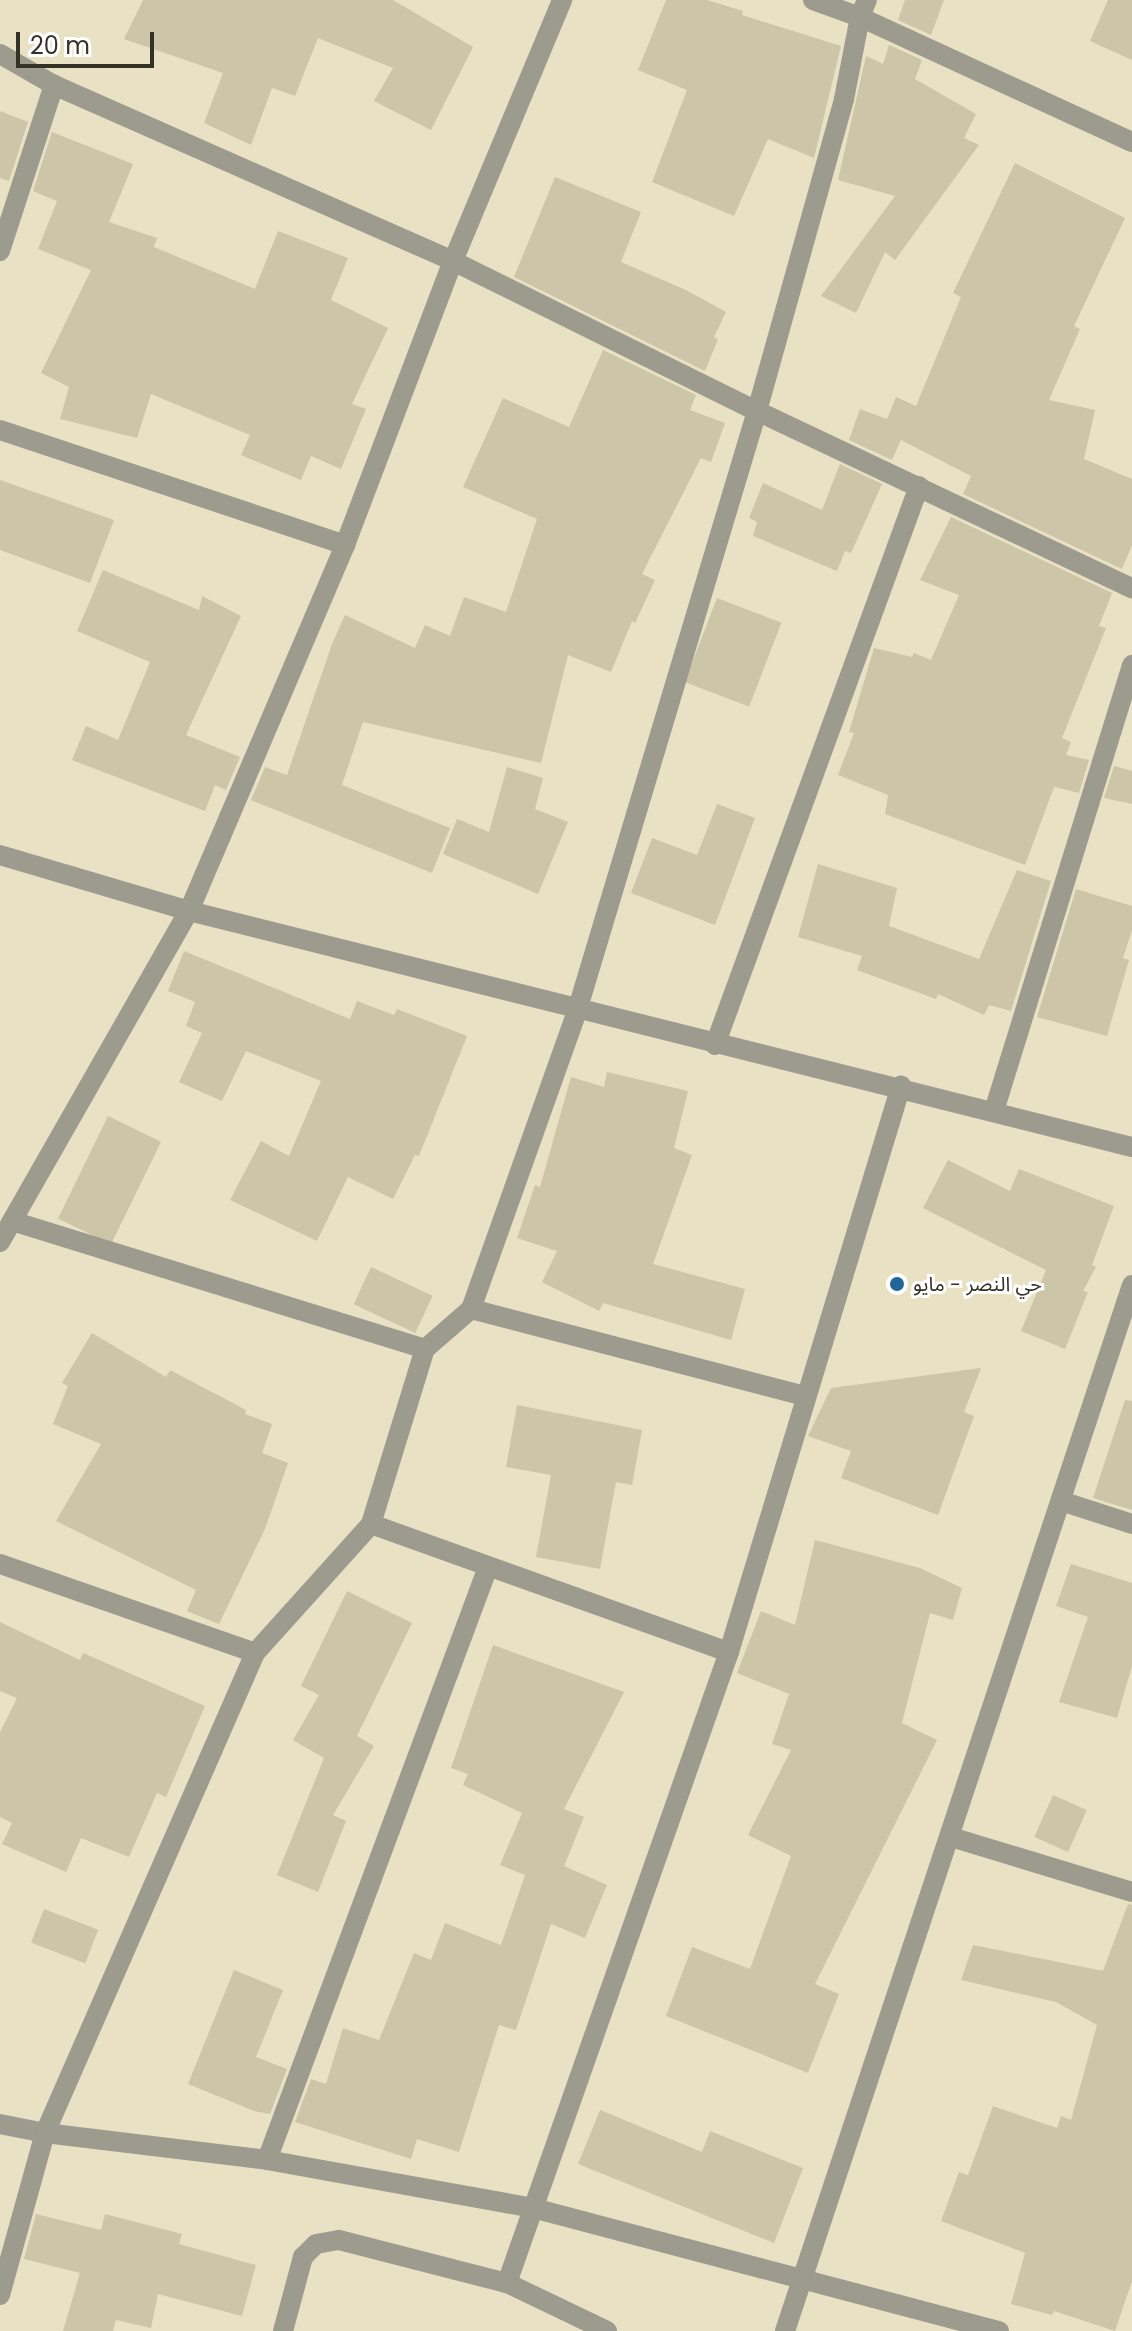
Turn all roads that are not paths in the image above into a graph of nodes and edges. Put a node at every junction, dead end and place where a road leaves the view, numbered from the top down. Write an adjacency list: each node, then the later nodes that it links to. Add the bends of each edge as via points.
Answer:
1 (562, 0): 8 (street)
2 (813, 0): 3 (street)
3 (864, 8): 6 (street); 9 (street, via 844,99)
4 (0, 54): 5 (street)
5 (54, 85): 7 (street); 8 (street)
6 (1132, 142)
7 (0, 251)
8 (453, 261): 9 (street); 12 (street)
9 (757, 411): 11 (street); 17 (street)
10 (0, 430): 12 (street)
11 (919, 486): 13 (street); 18 (street)
12 (345, 545): 16 (street)
13 (1132, 588)
14 (1132, 665): 20 (street)
15 (0, 855): 16 (street)
16 (189, 911): 17 (street); 22 (street)
17 (577, 1011): 18 (street); 25 (street)
18 (715, 1045): 19 (street)
19 (901, 1086): 20 (street); 27 (street)
20 (994, 1111): 21 (street)
21 (1132, 1147)
22 (12, 1221): 23 (street); 26 (street)
23 (0, 1242)
24 (1132, 1285): 28 (street)
25 (471, 1309): 26 (street); 27 (street)
26 (425, 1349): 29 (street)
27 (806, 1396): 33 (street)
28 (1061, 1501): 30 (street); 35 (street)
29 (371, 1524): 32 (street); 34 (street)
30 (1132, 1524)
31 (0, 1564): 34 (street)
32 (488, 1567): 33 (street); 39 (street)
33 (729, 1652): 40 (street)
34 (255, 1653): 38 (street)
35 (951, 1837): 36 (street); 41 (street)
36 (1132, 1892)
37 (0, 2124): 38 (street)
38 (45, 2133): 39 (street); 43 (street)
39 (267, 2160): 40 (street)
40 (533, 2208): 41 (street); 42 (street)
41 (803, 2278): 46 (street); 47 (street)
42 (507, 2283): 44 (street, via 339,2240 316,2244 303,2257); 45 (street)
43 (0, 2295)
44 (283, 2331)
45 (607, 2331)
46 (785, 2331)
47 (999, 2331)

